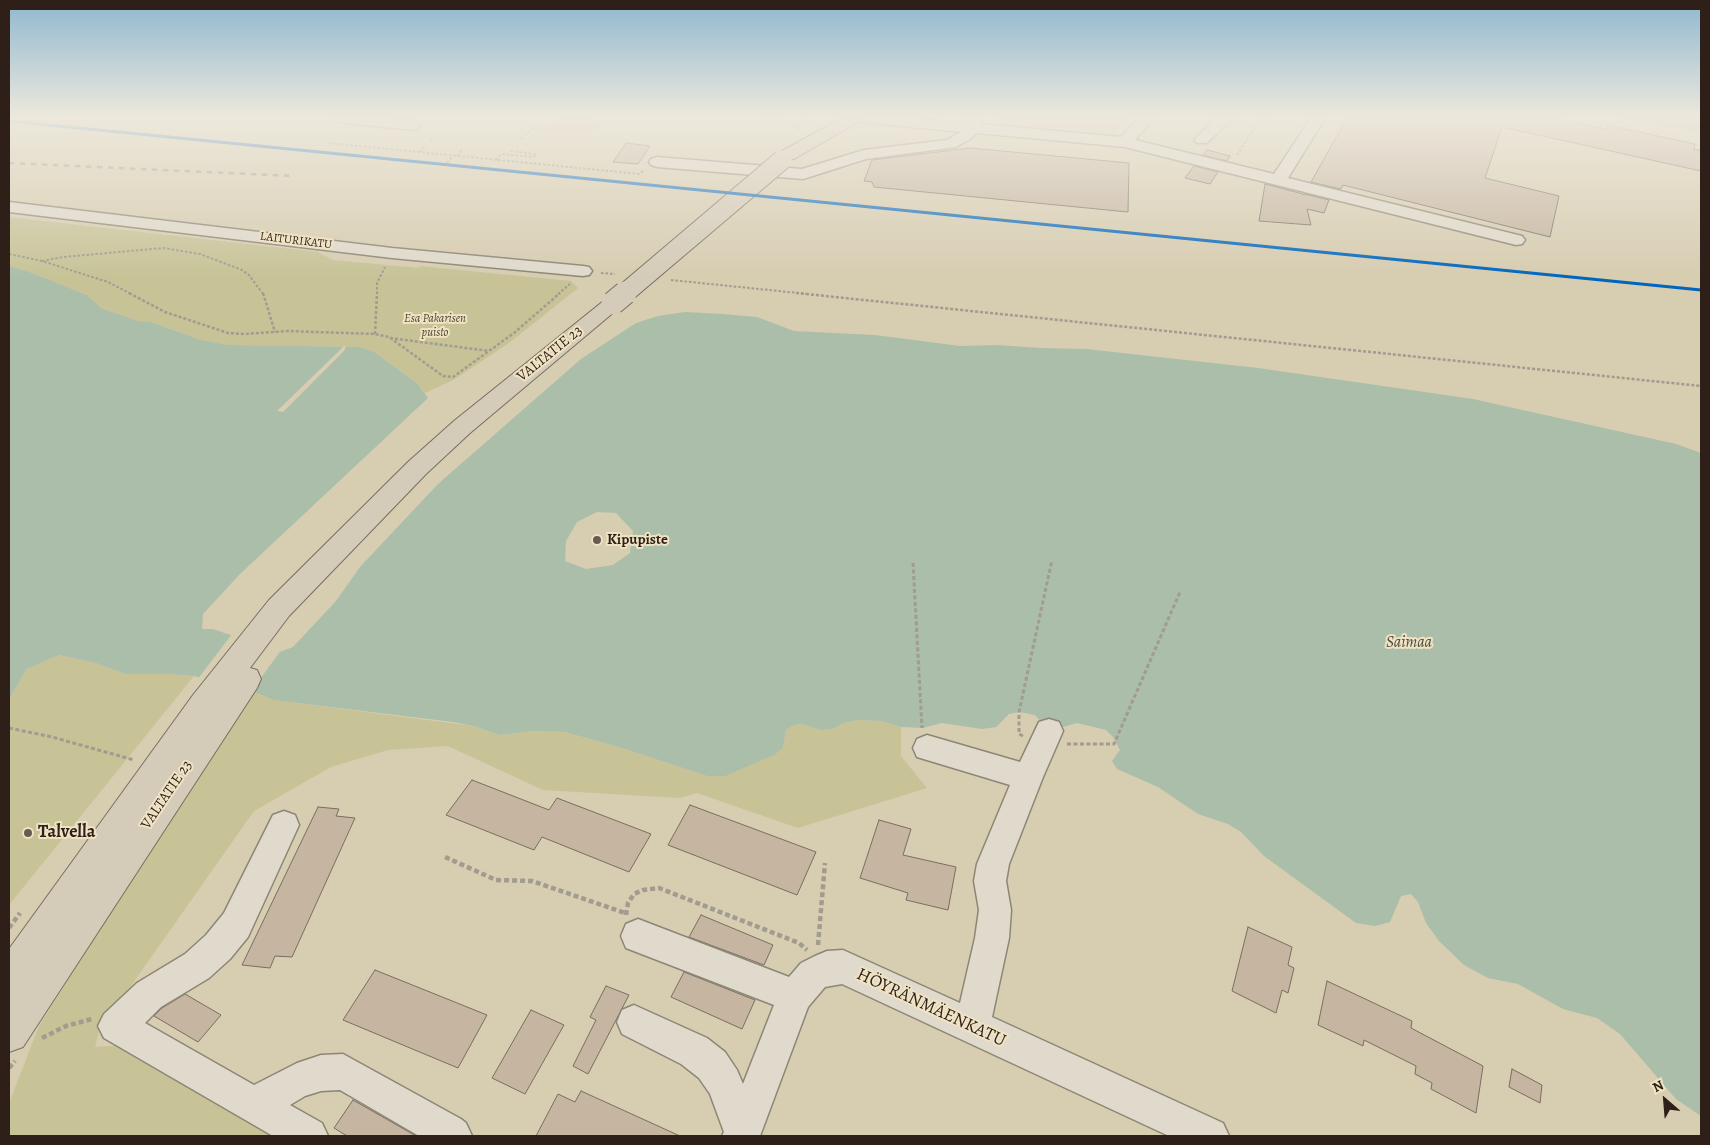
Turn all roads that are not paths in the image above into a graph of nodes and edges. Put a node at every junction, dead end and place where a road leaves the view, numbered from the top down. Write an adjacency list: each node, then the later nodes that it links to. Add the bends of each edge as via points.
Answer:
1 (769, 171): 10 (highway, VALTATIE 23, bridge, via 462,427 379,504 328,560)
2 (772, 171): 3 (street, via 803,174)
3 (811, 171)
4 (1237, 171): 6 (street)
5 (1284, 171): 6 (street)
6 (1278, 180): 8 (street)
7 (9, 207): 9 (street, LAITURIKATU, via 392,253)
8 (1516, 240)
9 (584, 271)
10 (215, 706): 16 (highway, VALTATIE 23); 20 (highway, VALTATIE 23)
11 (924, 738): 13 (street)
12 (1046, 738): 13 (street)
13 (1028, 777): 19 (street, via 993,864 990,881 994,919)
14 (284, 825): 21 (street, via 236,924 218,947 196,966 149,995 116,1026)
15 (631, 924): 17 (street)
16 (9, 980)
17 (795, 996): 19 (street, HÖYRÄNMÄENKATU, via 822,964 843,968); 22 (street)
18 (634, 1022): 22 (street, via 694,1051 712,1065 724,1083)
19 (972, 1028): 25 (street, HÖYRÄNMÄENKATU)
20 (22, 1044)
21 (254, 1105): 23 (street); 24 (street, via 297,1081 321,1073 343,1072)
22 (742, 1134)
23 (309, 1136)
24 (453, 1136)
25 (1210, 1136)

